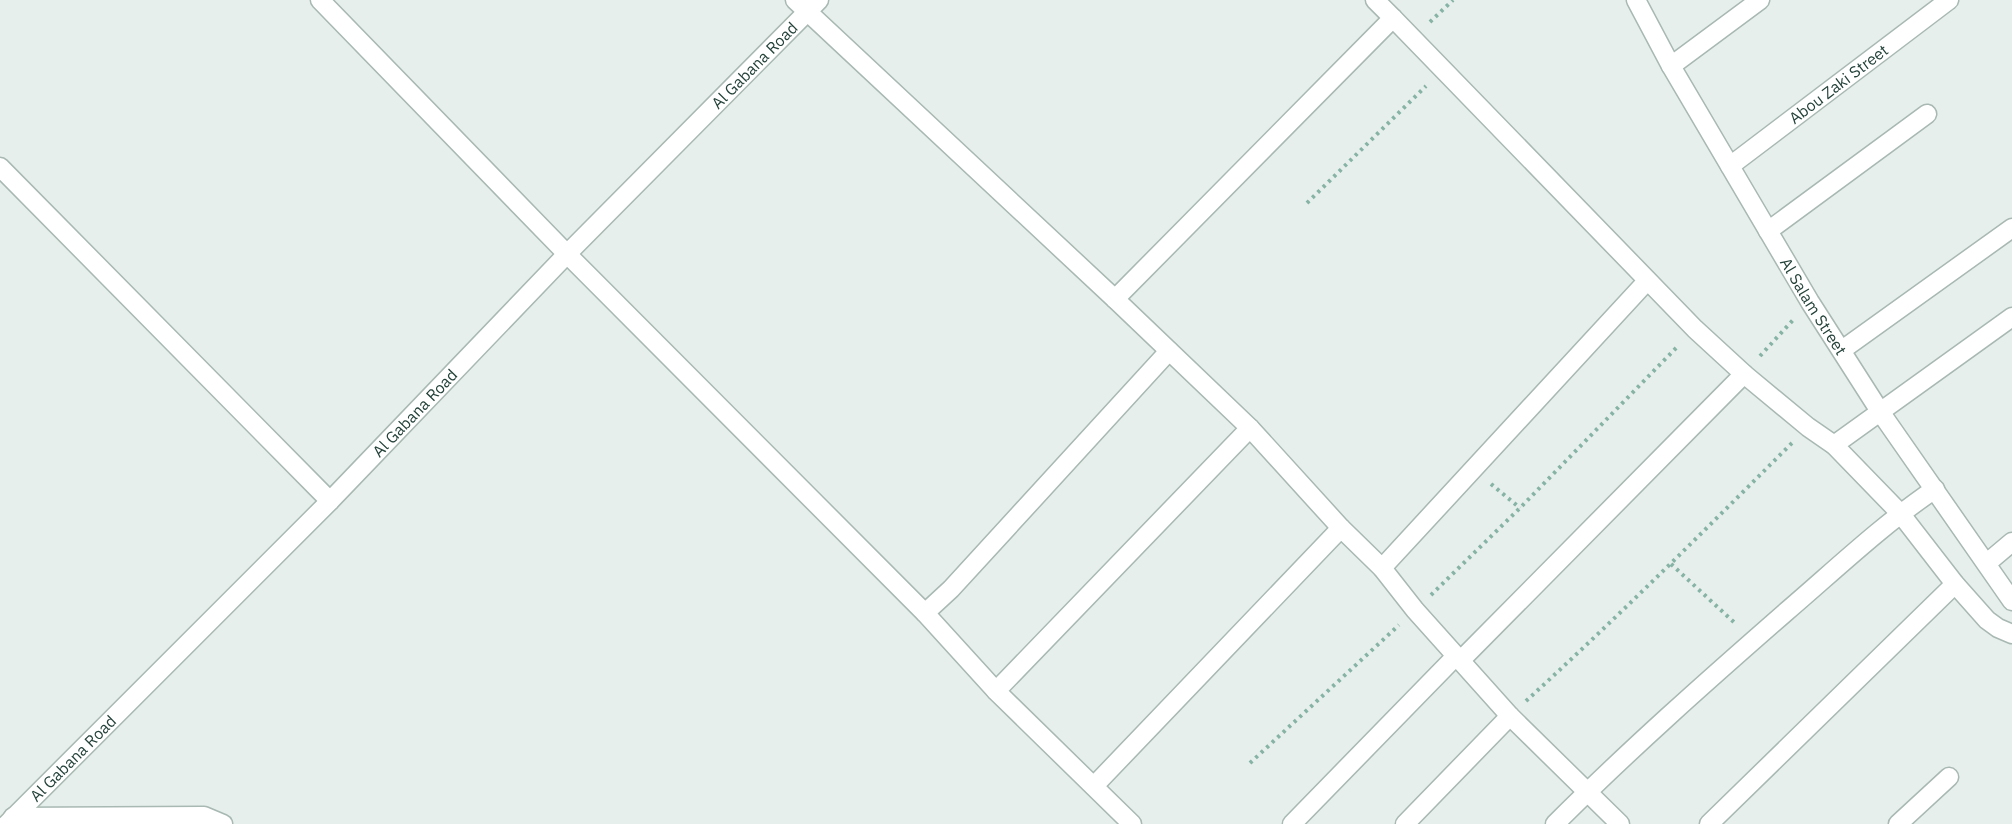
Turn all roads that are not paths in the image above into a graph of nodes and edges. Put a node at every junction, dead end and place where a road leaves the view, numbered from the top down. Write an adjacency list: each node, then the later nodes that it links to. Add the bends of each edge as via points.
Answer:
1 (320, 0): 14 (street)
2 (1375, 0): 7 (street)
3 (1636, 0): 8 (street, Al Salam Street)
4 (1760, 0): 8 (street)
5 (1948, 0): 10 (street, Abou Zaki Street)
6 (807, 4): 14 (street, Al Gabana Road); 16 (street)
7 (1393, 18): 15 (street); 16 (street)
8 (1671, 66): 10 (street, Al Salam Street)
9 (1928, 114): 13 (street)
10 (1730, 166): 13 (street, Al Salam Street)
11 (0, 167): 25 (street)
12 (2012, 228): 18 (street)
13 (1768, 231): 18 (street, Al Salam Street)
14 (567, 254): 25 (street, Al Gabana Road); 33 (street)
15 (1647, 281): 20 (street); 30 (street)
16 (1115, 299): 19 (street)
17 (2012, 317): 21 (street)
18 (1842, 350): 21 (street, Al Salam Street)
19 (1168, 351): 22 (street); 33 (street)
20 (1744, 374): 23 (street); 35 (street)
21 (1881, 413): 23 (street); 24 (street, Al Salam Street)
22 (1250, 428): 27 (street); 36 (street)
23 (1834, 445): 26 (street)
24 (1935, 489): 26 (street); 29 (street, Al Salam Street)
25 (330, 501): 41 (street, Al Gabana Road)
26 (1900, 513): 31 (street); 40 (street)
27 (1341, 528): 30 (street); 39 (street)
28 (2012, 542): 29 (street)
29 (1987, 563): 32 (street, Al Salam Street)
30 (1382, 568): 35 (street)
31 (1955, 584): 34 (street, via 1987,620); 48 (street)
32 (2012, 601)
33 (925, 613): 36 (street)
34 (2012, 634)
35 (1458, 658): 37 (street); 44 (street)
36 (996, 691): 39 (street)
37 (1510, 716): 40 (street); 45 (street)
38 (1949, 777): 49 (street)
39 (1094, 786): 43 (street)
40 (1587, 792): 46 (street); 47 (street)
41 (10, 821): 42 (street, via 204,816)
42 (223, 824)
43 (1131, 824)
44 (1292, 824)
45 (1405, 824)
46 (1555, 824)
47 (1620, 824)
48 (1708, 824)
49 (1898, 824)

